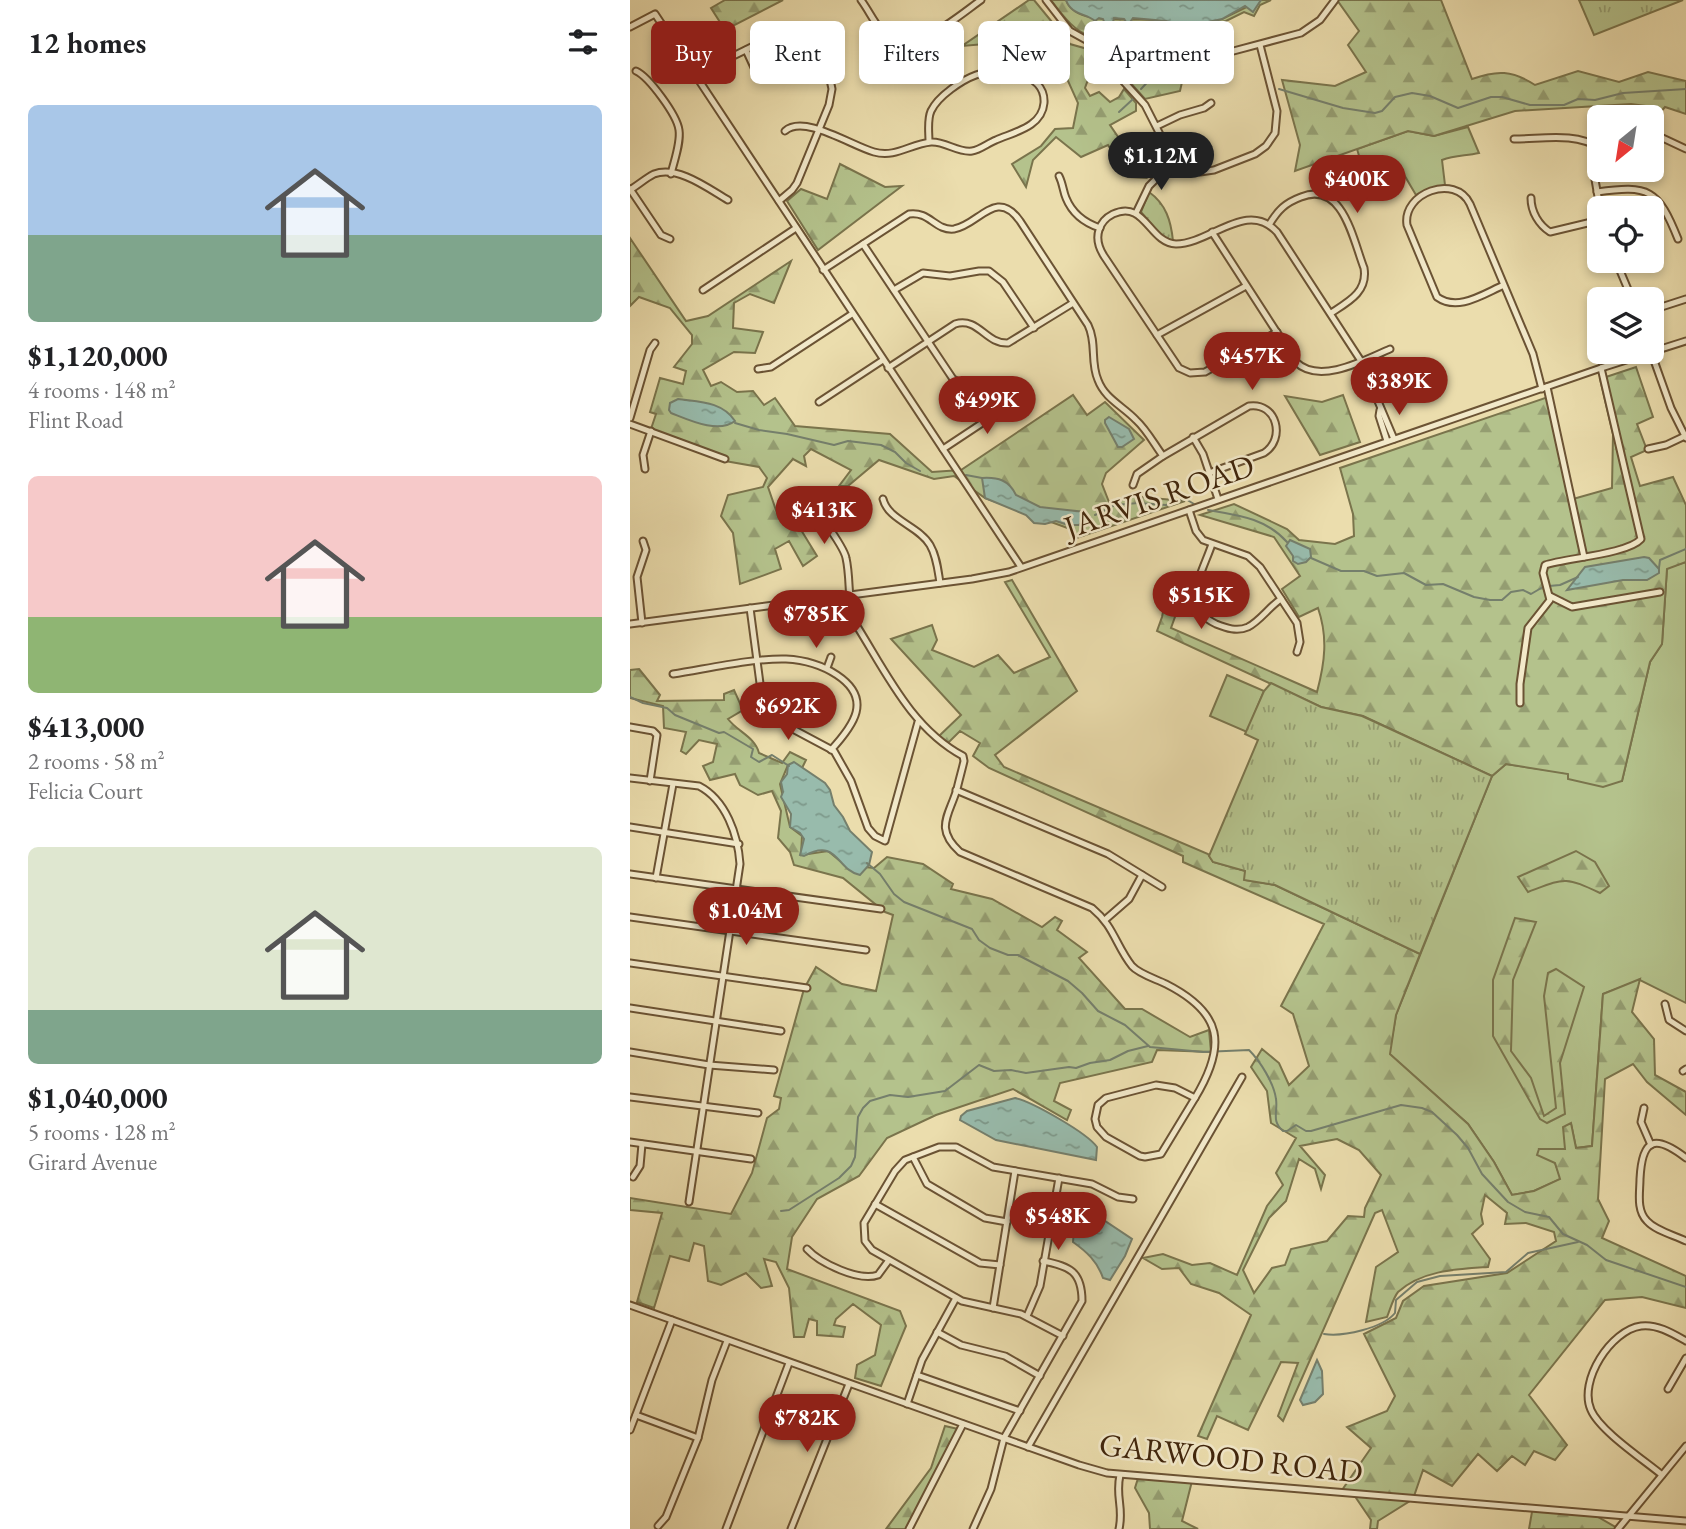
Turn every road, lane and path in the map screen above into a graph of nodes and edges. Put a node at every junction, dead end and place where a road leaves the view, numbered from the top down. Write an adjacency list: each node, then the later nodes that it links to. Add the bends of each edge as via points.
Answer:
1 (861, 0): 2 (street, via 887,38 906,45 921,41)
2 (981, 0)
3 (1046, 0): 7 (street, via 1073,33)
4 (1335, 0): 8 (street, via 1307,30)
5 (660, 21): 6 (street, via 655,14)
6 (630, 27)
7 (1084, 38)
8 (1260, 45): 10 (street); 25 (street, via 1277,114 1270,141 1255,154 1210,171 1189,170)
9 (746, 50): 11 (street); 12 (street); 18 (street, via 785,32 810,42 832,82)
10 (1234, 51)
11 (736, 56)
12 (750, 59)
13 (636, 71): 26 (street, via 648,78 678,124)
14 (701, 84): 34 (street)
15 (1126, 84): 17 (street)
16 (1211, 103): 17 (street)
17 (1157, 126): 25 (street)
18 (819, 130): 19 (street, via 798,125); 23 (street, via 886,154); 34 (street, via 795,187)
19 (785, 131)
20 (1664, 138): 24 (street)
21 (1514, 139): 22 (street)
22 (1587, 140)
23 (929, 142): 23 (street, via 973,151 1027,127 1042,111 1040,88 1021,74 971,77 936,103 929,117)
24 (1686, 149)
25 (1174, 161): 35 (street, via 1149,186)
26 (671, 174): 29 (street, via 654,174); 33 (street, via 703,183)
27 (1059, 176): 39 (street, via 1077,215)
28 (1596, 182): 30 (street)
29 (630, 190): 41 (street, via 661,235)
30 (1597, 192): 31 (street); 42 (street, via 1642,190 1663,206)
31 (1598, 196)
32 (1531, 198): 36 (street, via 1538,221 1550,232)
33 (728, 200)
34 (779, 201): 38 (street)
35 (1136, 213): 39 (street, via 1113,214); 40 (street, via 1170,243)
36 (1587, 223)
37 (1269, 225): 40 (street, via 1241,220); 52 (street); 52 (street, via 1283,206 1310,194 1326,195 1339,205 1365,277 1356,296)
38 (796, 228): 44 (street); 47 (street)
39 (1100, 228): 56 (street, via 1100,249)
40 (1212, 232): 46 (street)
41 (670, 239)
42 (1678, 239)
43 (863, 244): 44 (street); 48 (street); 50 (street, via 909,214 920,214 953,229 989,209 1002,208 1017,217)
44 (823, 270): 53 (street)
45 (1504, 285): 45 (street, via 1463,193 1444,188 1410,204 1408,229 1437,297 1457,304); 70 (street)
46 (1246, 286): 55 (street); 56 (street)
47 (703, 290)
48 (894, 290): 54 (street, via 923,273 950,276 989,271 1003,282); 57 (street)
49 (1686, 299): 51 (street)
50 (1073, 303): 54 (street); 81 (street, via 1092,334 1094,367 1102,388 1138,421)
51 (1664, 306)
52 (1331, 313): 63 (street)
53 (852, 314): 62 (street); 68 (street, via 771,368)
54 (1034, 328): 57 (street, via 1015,341 1001,343 973,324 960,322)
55 (1277, 332): 56 (street, via 1198,373 1179,368); 63 (street, via 1303,369 1326,372)
56 (1157, 335)
57 (928, 341): 66 (street); 69 (street, via 953,379)
58 (1686, 341): 60 (street, JARVIS ROAD)
59 (655, 343): 73 (street)
60 (1664, 348)
61 (1391, 349): 63 (street)
62 (883, 360): 66 (street); 72 (street)
63 (1361, 361): 78 (street)
64 (1614, 364): 67 (street, JARVIS ROAD)
65 (1655, 364): 77 (street)
66 (888, 368): 79 (street)
67 (1601, 368): 70 (street, JARVIS ROAD); 92 (street, via 1641,535 1625,548)
68 (758, 369)
69 (965, 386)
70 (1545, 388): 78 (street, JARVIS ROAD); 92 (street)
71 (1017, 400): 79 (street)
72 (819, 402)
73 (630, 418)
74 (630, 424): 75 (street)
75 (651, 431): 82 (street); 83 (street, via 643,455)
76 (1193, 437): 81 (street); 84 (street); 84 (street, via 1252,405 1266,409 1276,424 1276,439 1267,452)
77 (1685, 437): 80 (street)
78 (1391, 440): 88 (street, JARVIS ROAD)
79 (943, 449): 93 (street)
80 (1648, 449)
81 (1163, 456): 85 (street, via 1138,473)
82 (725, 459)
83 (645, 469)
84 (1209, 473): 88 (street)
85 (1133, 485)
86 (799, 492): 96 (street, via 809,499 845,554)
87 (883, 499): 94 (street, via 887,510 930,544)
88 (1219, 499): 89 (street, JARVIS ROAD)
89 (1189, 510): 91 (street, via 1196,531); 93 (street, JARVIS ROAD)
90 (643, 541): 100 (street, via 646,550 637,577)
91 (1212, 544): 98 (street, via 1255,561); 98 (street, via 1195,597 1204,618 1226,628 1243,629)
92 (1584, 556): 97 (street, via 1545,565)
93 (1021, 567): 94 (street, JARVIS ROAD)
94 (940, 583): 96 (street, JARVIS ROAD)
95 (1660, 592): 97 (street, via 1572,607)
96 (850, 595): 99 (street, JARVIS ROAD); 108 (street, via 855,623)
97 (1550, 596): 107 (street, via 1527,632)
98 (1281, 599): 102 (street, via 1297,626)
99 (750, 608): 100 (street, JARVIS ROAD); 104 (street)
100 (642, 622): 101 (street, JARVIS ROAD)
101 (630, 624)
102 (1297, 652)
103 (831, 657): 105 (street)
104 (757, 662): 105 (street, via 785,659); 106 (street); 110 (street, via 768,714)
105 (827, 668): 110 (street, via 849,683 858,707 853,724)
106 (673, 674)
107 (1520, 703)
108 (918, 722): 110 (street, via 885,841 868,828 851,781); 114 (street, via 963,757)
109 (630, 727): 112 (street, via 657,735)
110 (831, 750)
111 (630, 778): 112 (street)
112 (650, 781): 113 (street)
113 (673, 785): 116 (street); 117 (street, via 698,786 715,796)
114 (957, 790): 119 (street, via 1108,854); 125 (street, via 945,826 947,837 960,852 1083,903)
115 (630, 827): 116 (street)
116 (665, 833): 117 (street); 120 (street)
117 (738, 844): 121 (street)
118 (630, 874): 120 (street)
119 (1143, 875): 122 (street); 125 (street, via 1129,899)
120 (656, 878): 121 (street)
121 (736, 887): 123 (street); 126 (street)
122 (1162, 887)
123 (881, 909)
124 (630, 917): 126 (street)
125 (1106, 919): 141 (street, via 1134,968 1187,995 1207,1014 1215,1056)
126 (729, 931): 127 (street); 129 (street)
127 (866, 950)
128 (630, 963): 129 (street)
129 (722, 976): 130 (street); 133 (street)
130 (807, 988)
131 (1665, 1004): 135 (street, via 1671,1023)
132 (630, 1008): 133 (street)
133 (717, 1020): 134 (street); 137 (street)
134 (781, 1031)
135 (1686, 1031)
136 (630, 1052): 137 (street)
137 (709, 1065): 138 (street); 142 (street)
138 (774, 1070)
139 (1242, 1077): 187 (street)
140 (630, 1097): 142 (street)
141 (1195, 1098): 141 (street, via 1161,1154 1140,1156 1097,1127 1098,1105 1117,1094 1156,1085)
142 (702, 1108): 144 (street); 148 (street)
143 (1644, 1108): 147 (street, via 1641,1122)
144 (758, 1113)
145 (630, 1142): 146 (street)
146 (642, 1143): 148 (street); 153 (street, via 640,1166)
147 (1651, 1145): 150 (street, via 1668,1145); 159 (street, via 1641,1158 1641,1213 1650,1223)
148 (696, 1151): 151 (street); 156 (street)
149 (914, 1157): 152 (street, via 939,1147 956,1147 993,1167); 157 (street, via 899,1165); 158 (street, via 927,1184 985,1218)
150 (1686, 1158)
151 (751, 1159)
152 (1015, 1171): 154 (street); 158 (street)
153 (633, 1177)
154 (1059, 1178): 155 (street); 162 (street)
155 (1133, 1199)
156 (689, 1202)
157 (875, 1204): 161 (street, via 863,1235 872,1250); 163 (street, via 980,1263)
158 (1007, 1222): 163 (street)
159 (1686, 1241)
160 (807, 1249): 161 (street, via 819,1260 863,1277 878,1275)
161 (889, 1260): 164 (street)
162 (1043, 1261): 167 (street, via 1038,1293); 170 (street, via 1069,1268 1082,1291 1082,1301)
163 (1000, 1265): 166 (street)
164 (956, 1298): 166 (street); 169 (street)
165 (630, 1305): 168 (street, GARWOOD ROAD)
166 (993, 1308): 167 (street)
167 (1027, 1316): 170 (street)
168 (672, 1320): 171 (street, GARWOOD ROAD); 181 (street)
169 (937, 1332): 175 (street); 176 (street, via 961,1345 1005,1356)
170 (1063, 1336): 176 (street)
171 (727, 1341): 174 (street, GARWOOD ROAD); 184 (street)
172 (1686, 1341): 189 (street, via 1660,1328 1633,1328 1597,1363 1587,1386 1589,1405 1599,1422)
173 (1686, 1358): 178 (street)
174 (789, 1363): 177 (street, GARWOOD ROAD); 193 (street)
175 (917, 1375): 179 (street); 180 (street)
176 (1040, 1376): 180 (street)
177 (849, 1384): 179 (street, GARWOOD ROAD); 194 (street)
178 (1668, 1388)
179 (907, 1404): 182 (street, GARWOOD ROAD)
180 (1020, 1411): 185 (street)
181 (636, 1415): 183 (street); 184 (street)
182 (963, 1423): 185 (street, GARWOOD ROAD); 195 (street)
183 (630, 1430)
184 (698, 1438): 192 (street, via 666,1517)
185 (1004, 1438): 187 (street, GARWOOD ROAD); 196 (street, via 991,1489)
186 (1686, 1446): 189 (street)
187 (1028, 1447): 188 (street, GARWOOD ROAD)
188 (1120, 1475): 190 (street, GARWOOD ROAD); 197 (street)
189 (1662, 1475): 190 (street)
190 (1628, 1516): 191 (street, GARWOOD ROAD); 198 (street)
191 (1686, 1521)
192 (658, 1526)
193 (726, 1529)
194 (791, 1529)
195 (909, 1529)
196 (973, 1529)
197 (1119, 1529)
198 (1618, 1529)

